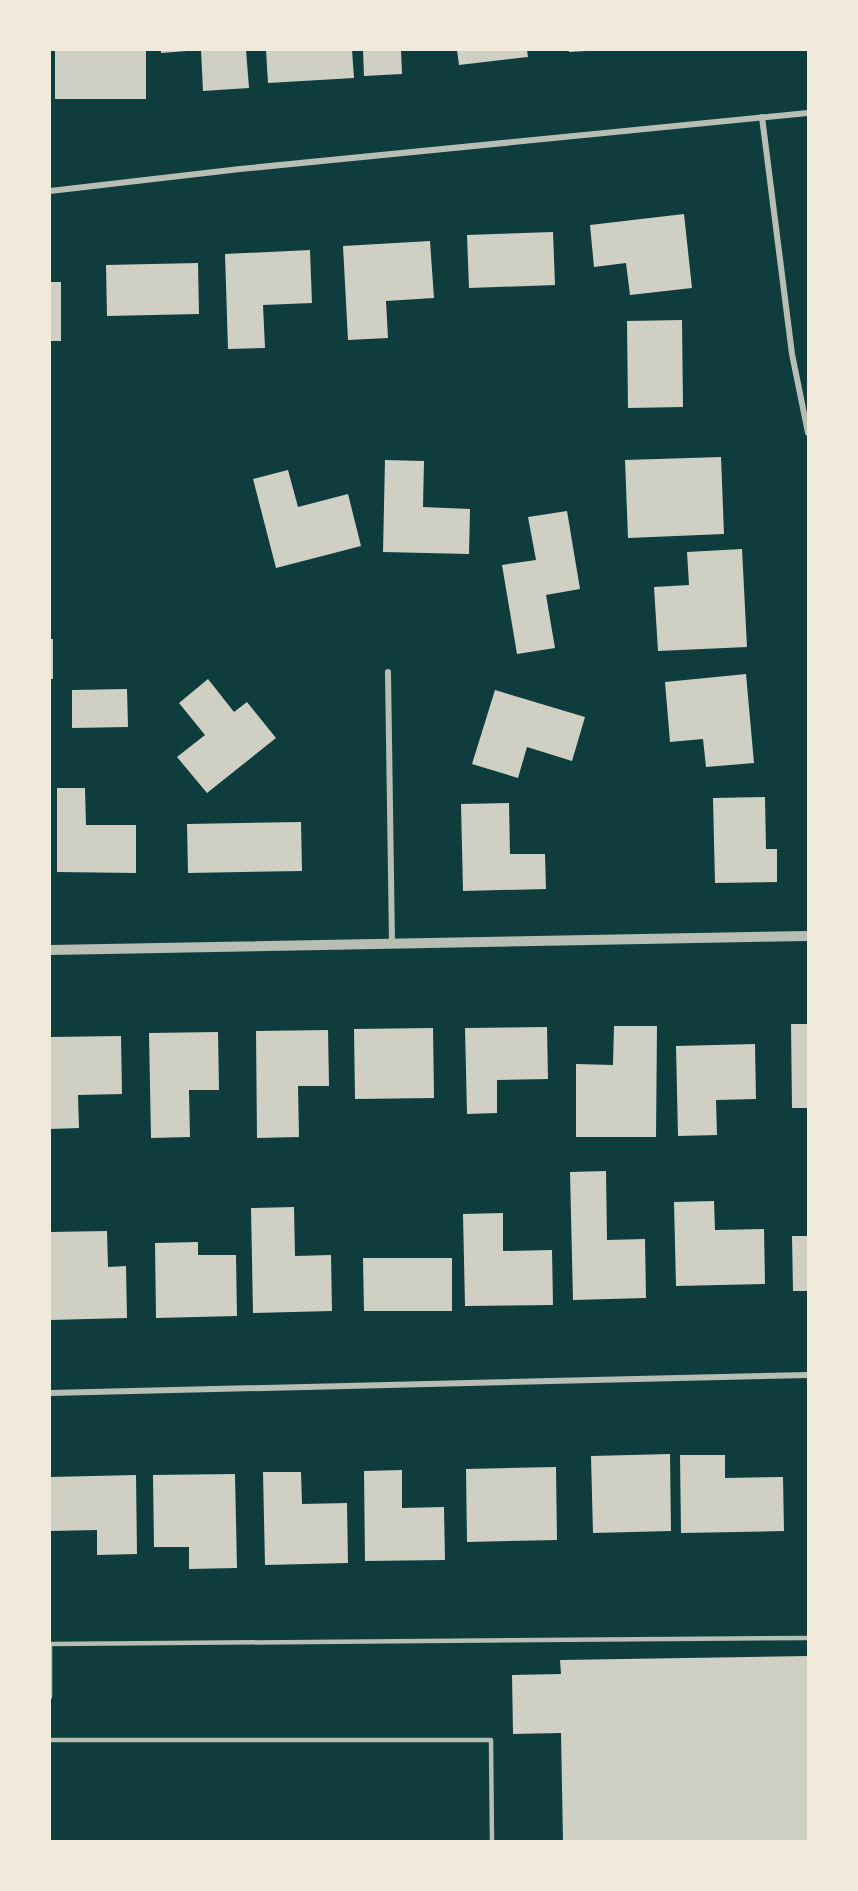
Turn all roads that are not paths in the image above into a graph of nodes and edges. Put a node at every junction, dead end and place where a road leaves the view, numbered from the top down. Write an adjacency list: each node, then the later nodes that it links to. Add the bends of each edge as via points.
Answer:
1 (808, 113): 2 (street)
2 (762, 117): 3 (street); 4 (street, via 792,354)
3 (50, 191)
4 (808, 433)
5 (388, 672): 7 (street)
6 (808, 936): 7 (street)
7 (392, 944): 8 (street)
8 (50, 950)
9 (808, 1375): 10 (street)
10 (50, 1393)
11 (808, 1638): 12 (lane, via 50,1644)
12 (50, 1698)
13 (50, 1740): 14 (lane, via 491,1740)
14 (492, 1842)

